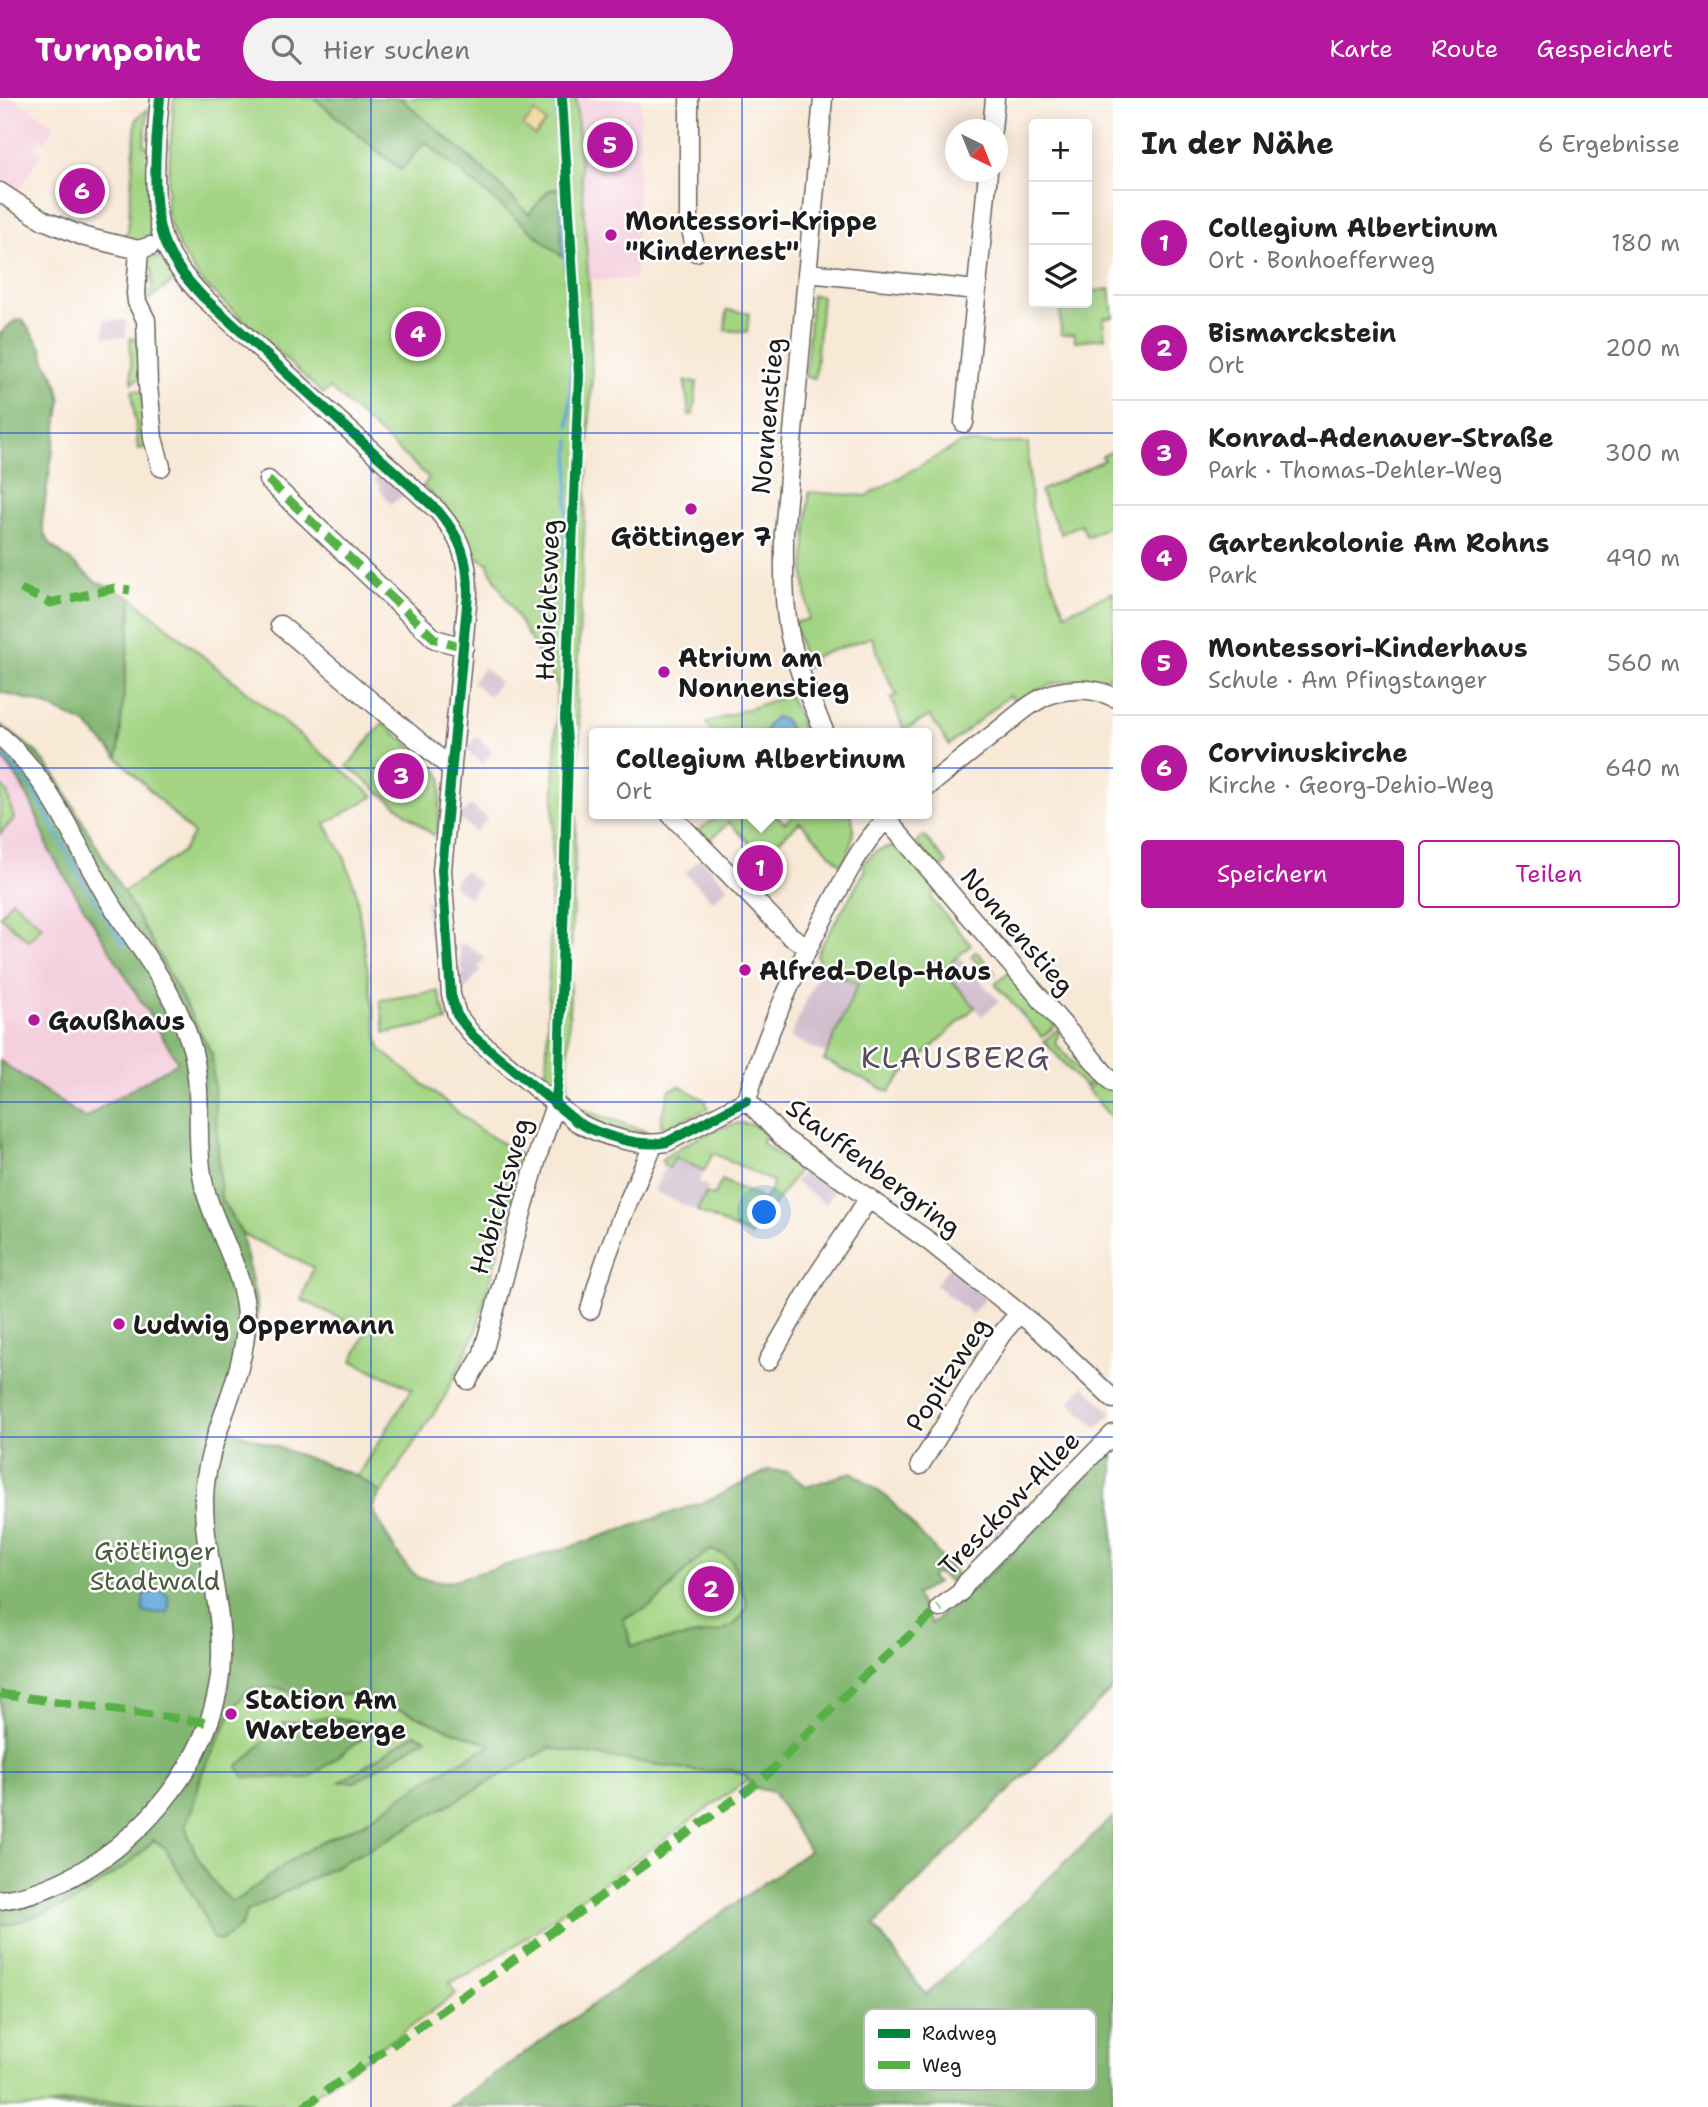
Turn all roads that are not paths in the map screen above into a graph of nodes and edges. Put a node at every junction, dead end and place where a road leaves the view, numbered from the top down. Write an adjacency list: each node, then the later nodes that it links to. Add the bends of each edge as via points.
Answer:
1 (160, 98): 8 (street, via 156,214)
2 (689, 98): 10 (street, via 689,220)
3 (823, 98): 11 (street, Nonnenstieg)
4 (995, 98): 5 (street)
5 (993, 119)
6 (987, 182): 12 (street)
7 (0, 192): 9 (street, via 43,220 85,237)
8 (164, 242): 9 (street); 17 (street, via 203,297 447,521 465,555 468,576)
9 (139, 250): 14 (street, via 136,293 146,320 153,438)
10 (695, 252)
11 (807, 273): 12 (street); 19 (street, Nonnenstieg, via 785,522 784,595 797,666)
12 (977, 289): 13 (street)
13 (964, 423)
14 (161, 467)
15 (268, 480): 17 (street, via 435,639)
16 (280, 625): 21 (street)
17 (464, 647): 21 (street)
18 (1113, 697): 22 (street, via 1089,690 1053,694 1012,719)
19 (823, 728)
20 (0, 736): 40 (street, via 53,800 109,900 177,1006 194,1056 205,1190 236,1267 246,1318 242,1356 208,1462 204,1494 206,1540 222,1642 219,1694 209,1723 170,1793 131,1836 65,1879)
21 (452, 769): 29 (street, via 442,870 454,1006 473,1036)
22 (932, 783)
23 (675, 819): 26 (street, via 790,936)
24 (885, 819): 26 (street, Stauffenbergring, via 851,867)
25 (890, 819): 27 (street, Nonnenstieg)
26 (808, 947): 28 (street, Stauffenbergring, via 766,1041)
27 (1113, 1083)
28 (747, 1100): 30 (street, via 667,1142); 31 (street, Stauffenbergring, via 782,1137)
29 (555, 1105): 30 (street, via 591,1130); 35 (street, Habichtsweg, via 482,1356)
30 (653, 1144): 32 (street, via 612,1242)
31 (869, 1198): 33 (street, Stauffenbergring); 34 (street)
32 (590, 1310)
33 (1019, 1313): 36 (street, Stauffenbergring); 38 (street, Popitzweg)
34 (768, 1361)
35 (468, 1380)
36 (1113, 1399)
37 (1113, 1434): 39 (street, Tresckow-Allee, via 960,1593)
38 (920, 1465)
39 (940, 1608)
40 (0, 1900)

